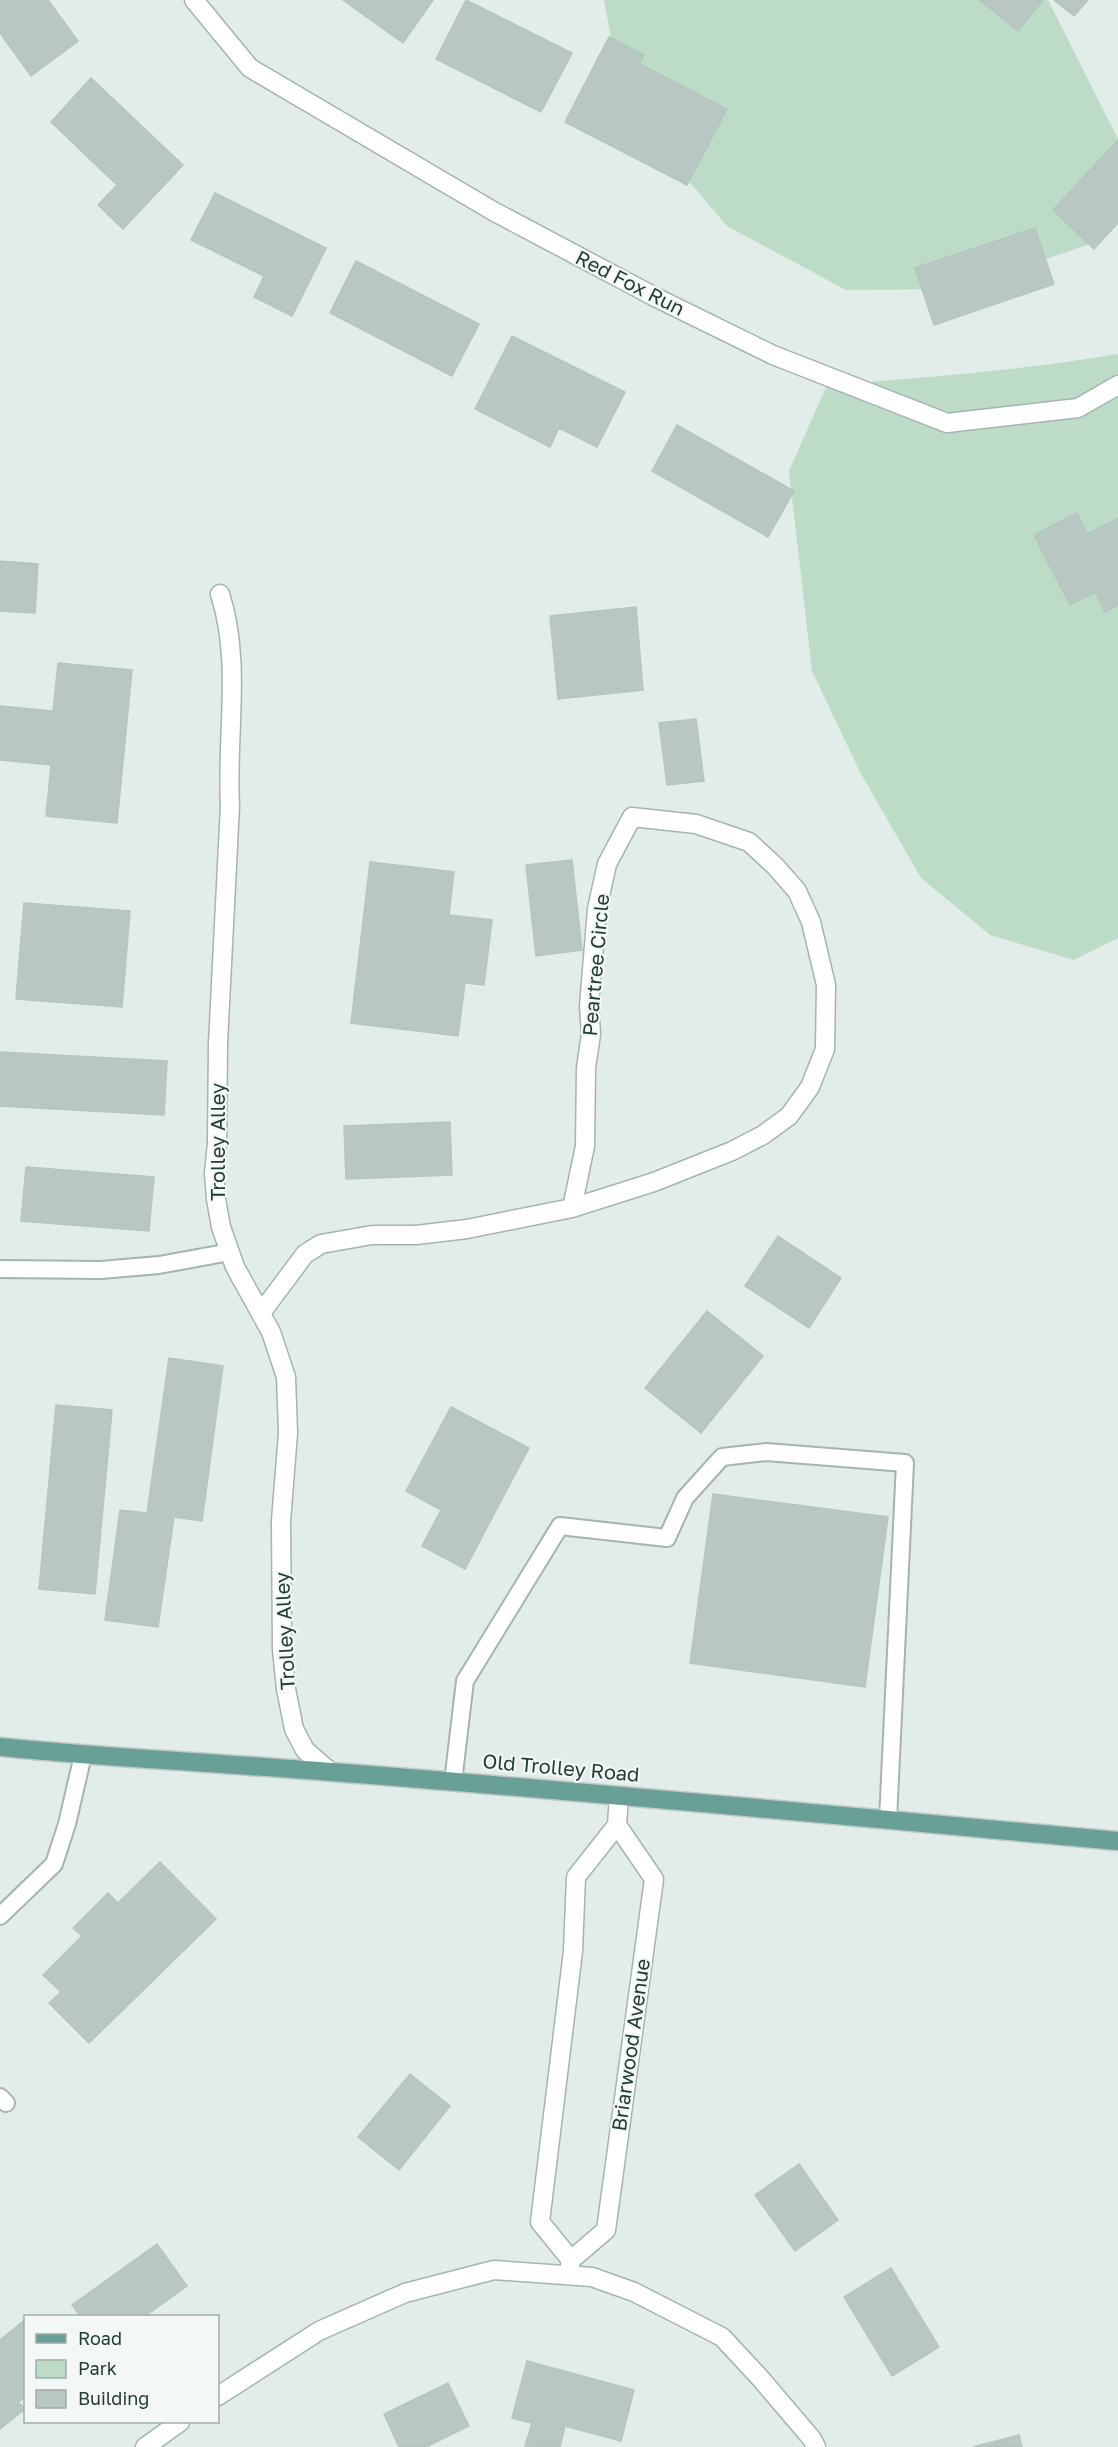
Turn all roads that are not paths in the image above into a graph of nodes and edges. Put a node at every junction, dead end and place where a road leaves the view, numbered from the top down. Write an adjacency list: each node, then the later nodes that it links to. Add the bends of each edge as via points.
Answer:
1 (194, 0): 2 (street, Red Fox Run, via 250,68 493,211 773,355 946,423 1078,408)
2 (1118, 385)
3 (220, 594): 5 (street, Trolley Alley, via 231,646 232,710 214,1173 221,1227)
4 (572, 1208): 4 (street, Peartree Circle, via 585,1146 593,950 607,864 632,817 696,824 749,842 797,891 820,954 826,985 825,1048 810,1087 789,1116 732,1151 654,1182); 7 (street, Peartree Circle, via 467,1229 372,1235 321,1244 305,1254)
5 (230, 1252): 6 (lane, via 159,1265 101,1270); 7 (street, Trolley Alley)
6 (0, 1269)
7 (261, 1313): 10 (street, Trolley Alley, via 286,1377 288,1433 281,1521 286,1689 294,1729 305,1750)
8 (0, 1747): 9 (main road, Old Trolley Road)
9 (83, 1755): 10 (main road, Old Trolley Road); 16 (lane, via 54,1864)
10 (329, 1771): 11 (main road, Old Trolley Road)
11 (453, 1782): 12 (main road, Old Trolley Road); 13 (lane, via 465,1681 561,1526 666,1538 685,1498 722,1457 766,1452 905,1463)
12 (619, 1796): 13 (main road, Old Trolley Road); 14 (street)
13 (888, 1820): 15 (main road, Old Trolley Road)
14 (617, 1825): 17 (street, via 576,1876 573,1952 540,2222); 17 (street, Briarwood Avenue, via 654,1879 606,2230)
15 (1118, 1841)
16 (0, 1916)
17 (569, 2268): 18 (street, via 494,2270 405,2293 319,2331); 21 (street, via 634,2292 722,2337 762,2379)
18 (219, 2395)
19 (177, 2423): 20 (street)
20 (145, 2447)
21 (816, 2447)

